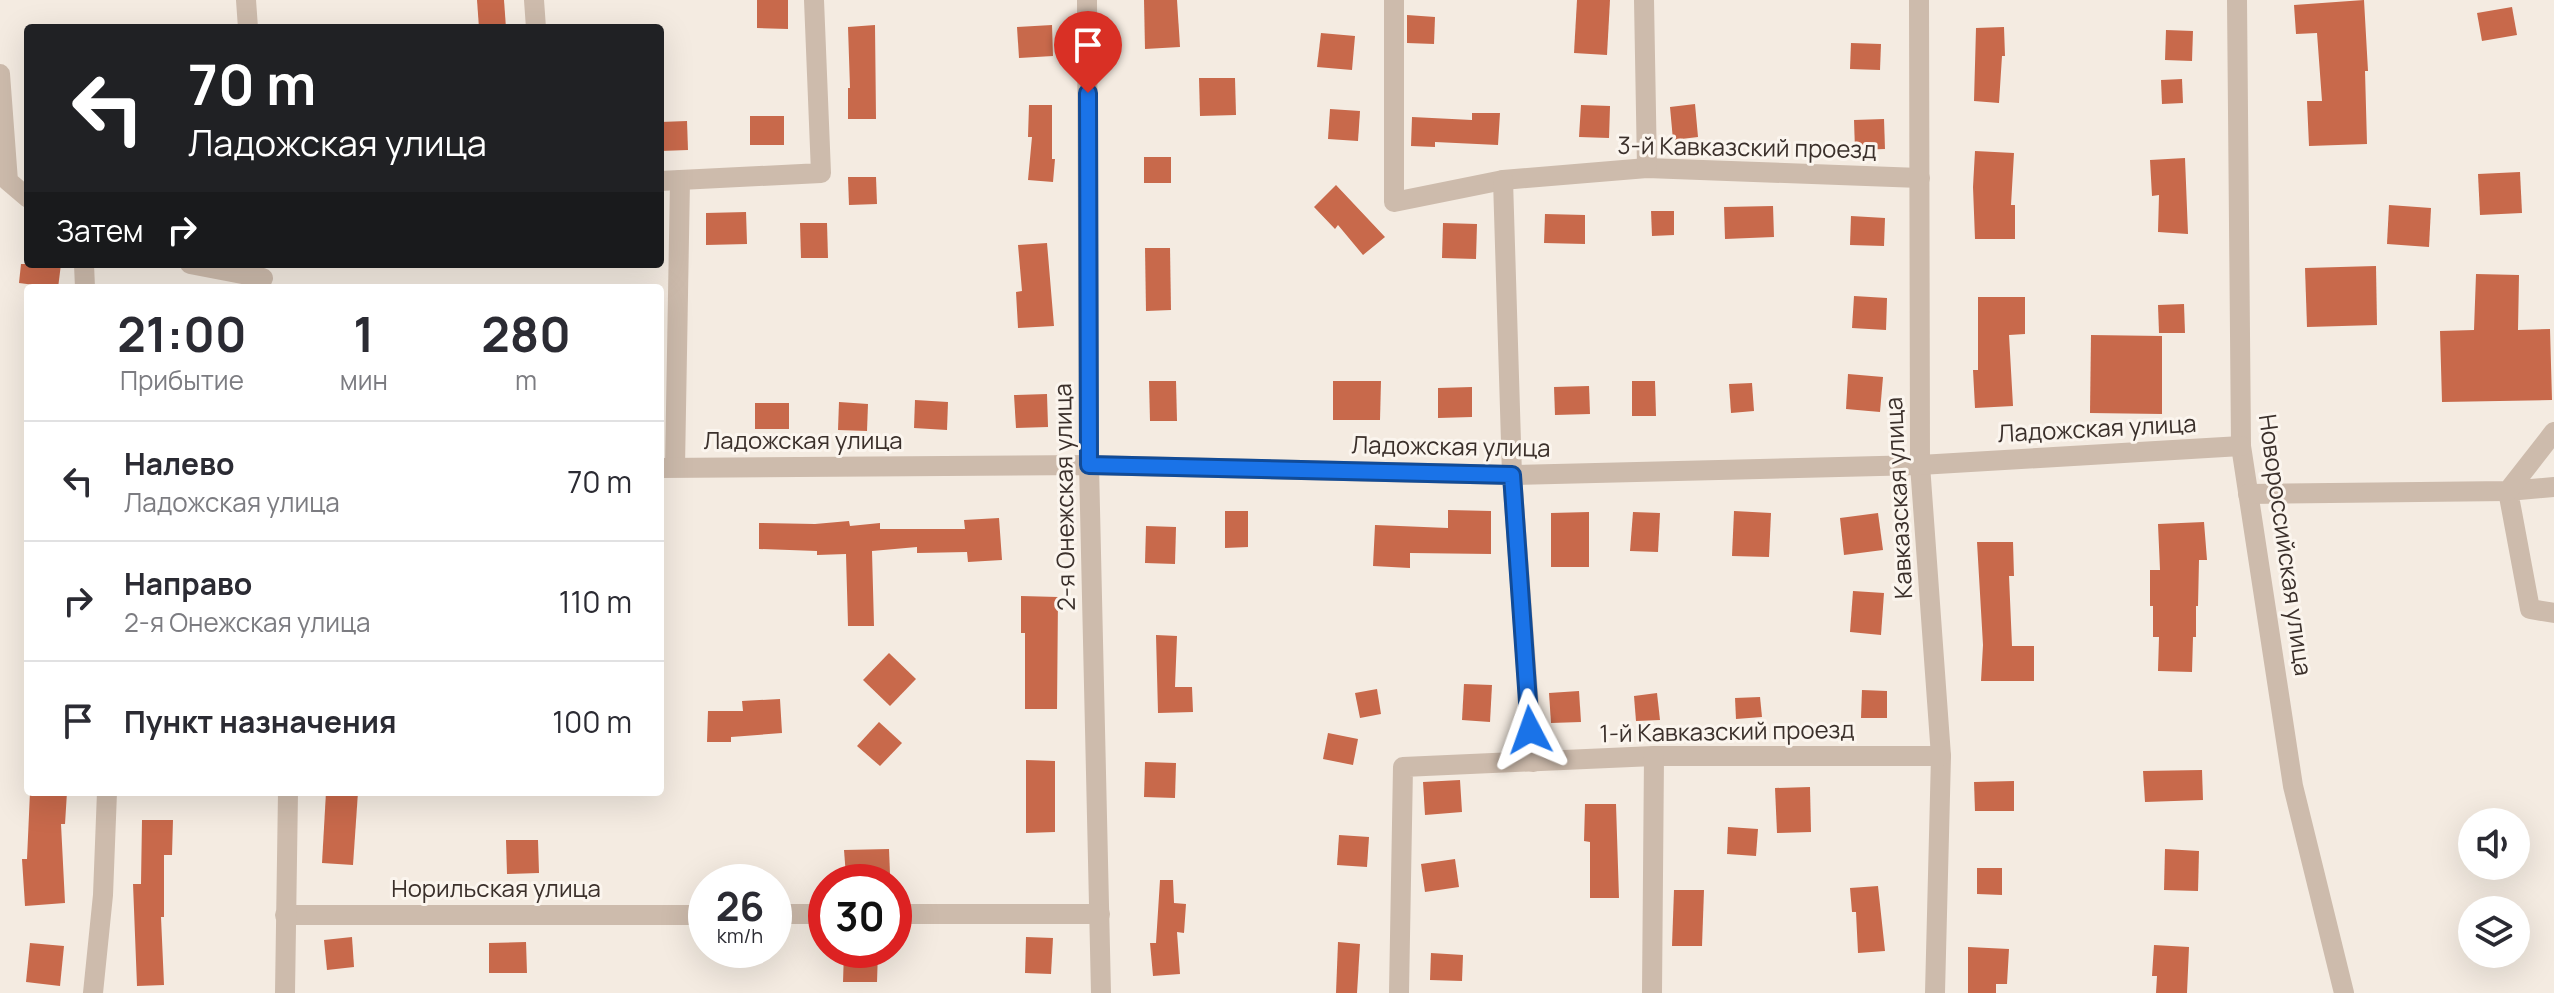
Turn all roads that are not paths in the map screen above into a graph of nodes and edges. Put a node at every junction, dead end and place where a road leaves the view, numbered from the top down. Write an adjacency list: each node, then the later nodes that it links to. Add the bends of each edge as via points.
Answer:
1 (246, 0): 9 (street)
2 (534, 0): 10 (street)
3 (814, 0): 16 (street, via 821,173)
4 (1087, 0): 22 (street, 2-я Онежская улица)
5 (1394, 0): 14 (street, 3-й Кавказский проезд, via 1394,202)
6 (1644, 0): 12 (street)
7 (1919, 0): 13 (street, Кавказская улица)
8 (2237, 0): 21 (street, Новороссийская улица)
9 (248, 24)
10 (536, 24)
11 (0, 74): 15 (street)
12 (1647, 168): 13 (street, 3-й Кавказский проезд); 14 (street, 3-й Кавказский проезд)
13 (1920, 178): 23 (street, Кавказская улица)
14 (1503, 180): 25 (street)
15 (4, 181): 17 (street)
16 (670, 181): 24 (street)
17 (24, 195)
18 (212, 268): 19 (street)
19 (262, 277)
20 (2554, 432): 27 (street)
21 (2241, 446): 23 (street, Ладожская улица); 28 (street, Новороссийская улица)
22 (1089, 465): 24 (street, Ладожская улица); 25 (street, Ладожская улица); 36 (street, 2-я Онежская улица)
23 (1920, 465): 25 (street, Ладожская улица); 31 (street, Кавказская улица)
24 (668, 467)
25 (1512, 475): 32 (street)
26 (2554, 487): 27 (street)
27 (2508, 491): 28 (street); 29 (street, via 2530,609)
28 (2248, 494): 45 (street, Новороссийская улица, via 2293,786)
29 (2554, 613)
30 (1654, 756): 31 (street, 1-й Кавказский проезд); 32 (street, 1-й Кавказский проезд); 43 (street)
31 (1941, 756): 44 (street, Кавказская улица)
32 (1533, 762): 42 (street, 1-й Кавказский проезд, via 1403,767)
33 (107, 796): 39 (street)
34 (288, 796): 37 (street)
35 (912, 914): 36 (street)
36 (1100, 914): 41 (street, 2-я Онежская улица)
37 (285, 915): 38 (street, Норильская улица); 40 (street)
38 (688, 915)
39 (93, 993)
40 (285, 993)
41 (1101, 993)
42 (1399, 993)
43 (1652, 993)
44 (1935, 993)
45 (2344, 993)

